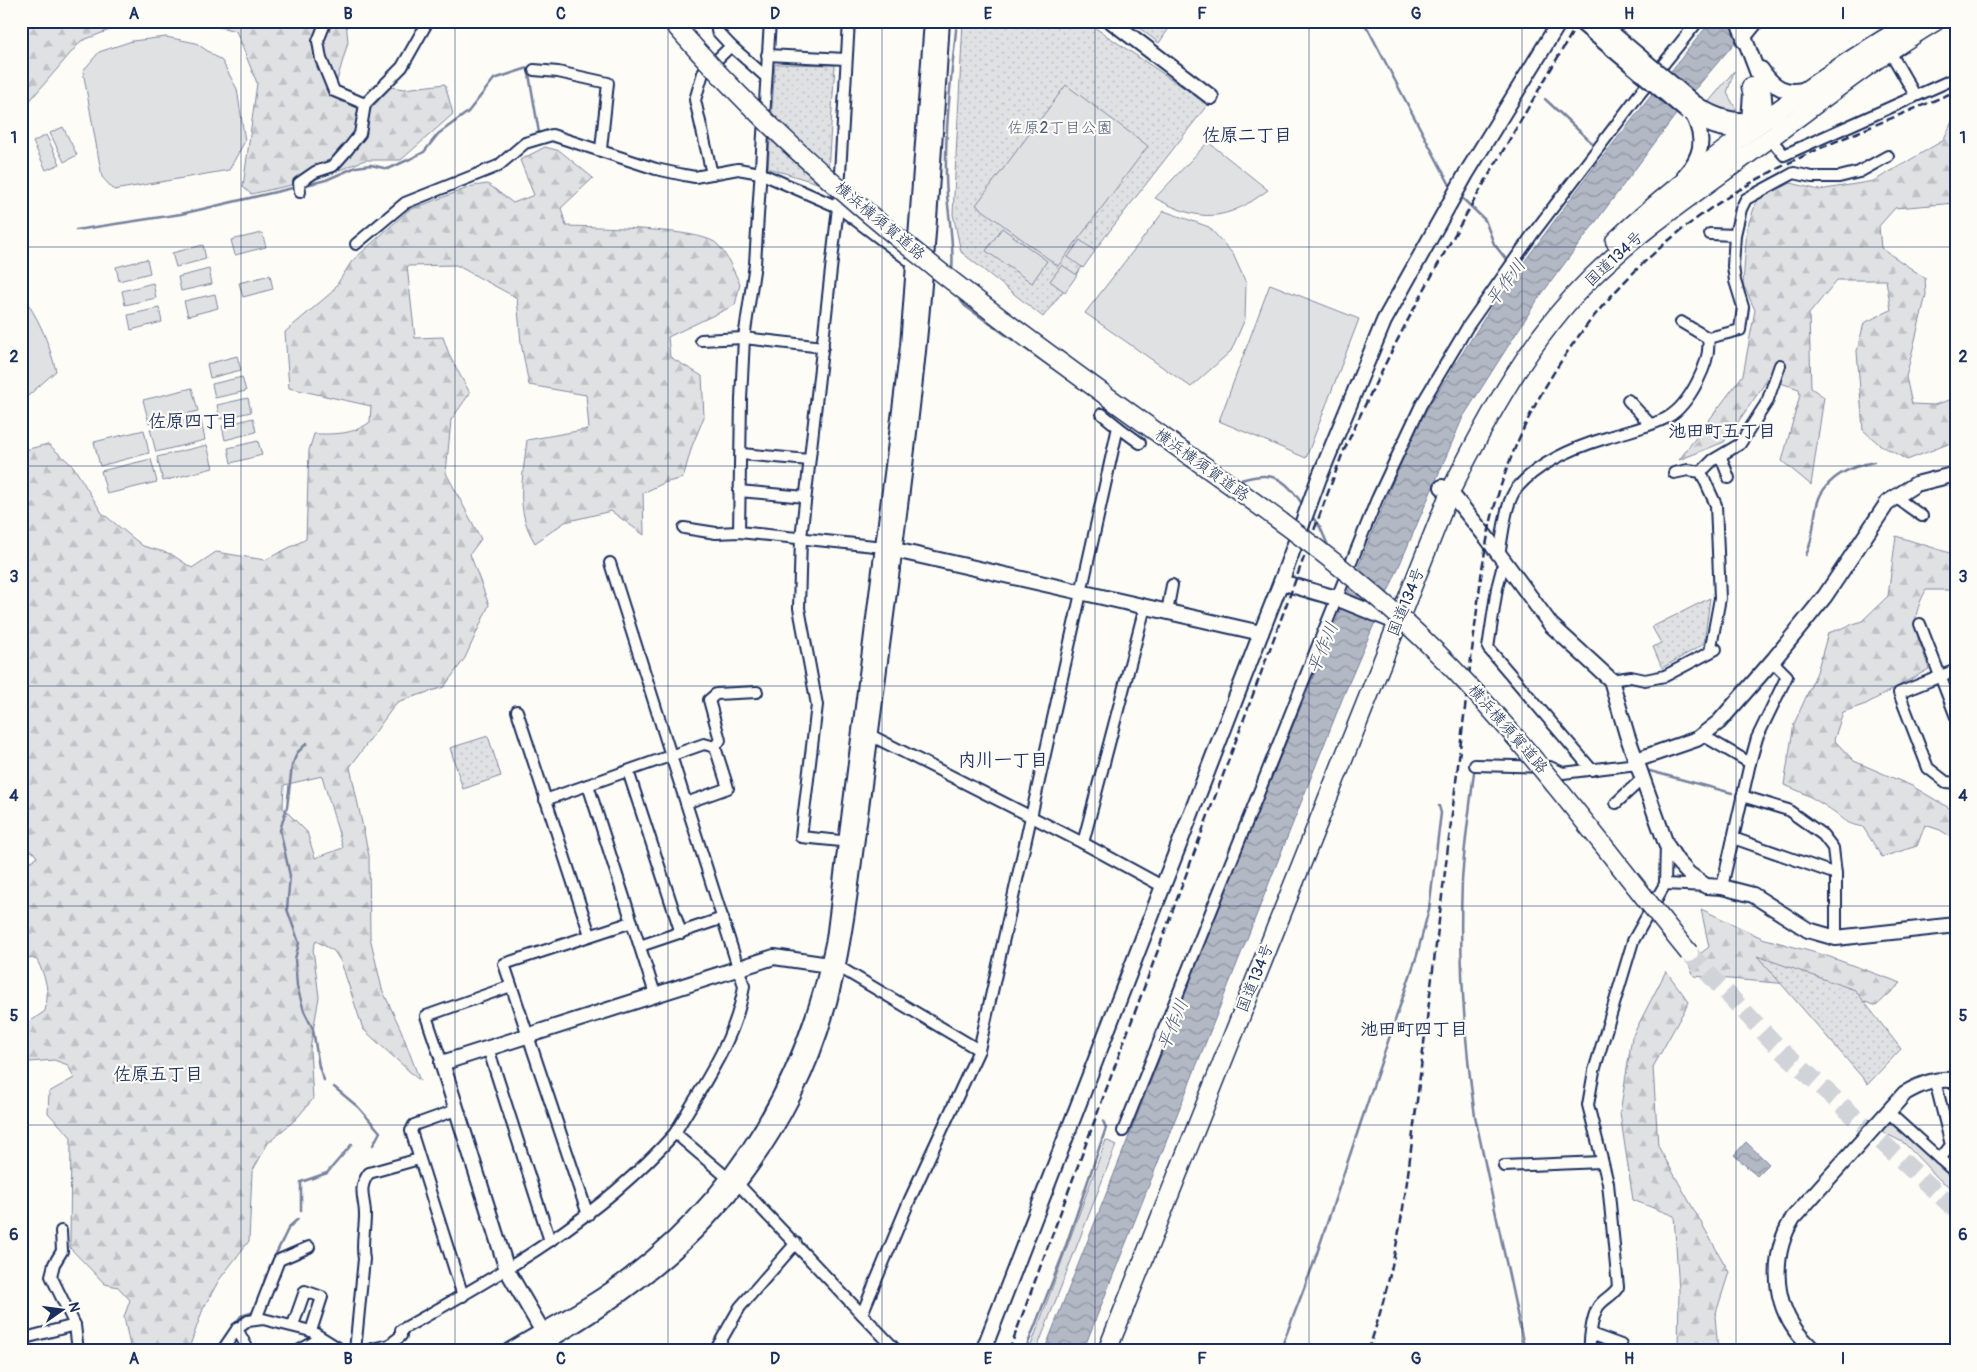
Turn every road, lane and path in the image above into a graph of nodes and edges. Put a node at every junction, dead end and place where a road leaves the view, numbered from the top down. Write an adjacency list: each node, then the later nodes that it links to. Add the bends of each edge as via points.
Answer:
1 (326, 21): 32 (street, via 318,41 334,91)
2 (428, 21): 32 (street, via 402,67)
3 (672, 21): 4 (highway, 横浜横須賀道路, bridge, via 785,139 934,266 1039,347 1318,549 1418,634 1481,696 1528,749 1692,951 1528,741 1463,669 1399,608 1320,542 1034,336 944,266 796,141 728,75)
4 (679, 21)
5 (717, 21): 21 (street, via 717,31)
6 (770, 21): 23 (street)
7 (849, 21): 24 (street)
8 (932, 21): 45 (street)
9 (942, 21): 45 (street)
10 (1111, 21): 31 (street)
11 (1560, 21): 75 (street, via 1466,174 1384,321 1319,478)
12 (1579, 21): 33 (street, bridge)
13 (1598, 21): 33 (street, bridge)
14 (1698, 21): 78 (street, via 1532,236 1468,326 1421,405 1377,499 1344,578)
15 (1730, 21): 20 (street)
16 (1738, 21): 20 (street)
17 (1759, 21): 20 (street)
18 (1914, 21): 29 (highway, 国道134号)
19 (1936, 21): 22 (highway)
20 (1743, 40): 28 (street); 29 (street, via 1771,83 1791,92); 34 (street, via 1763,87)
21 (731, 46): 26 (street); 38 (street, via 703,74 695,100)
22 (1889, 50): 30 (street); 34 (highway, via 1856,74 1816,91)
23 (767, 55): 24 (street); 26 (street)
24 (846, 59): 41 (street)
25 (534, 70): 35 (street, via 608,83)
26 (765, 76): 37 (street)
27 (1956, 78): 30 (street)
28 (1751, 87): 34 (highway, via 1756,103)
29 (1808, 89): 34 (highway, 国道134号)
30 (1915, 95): 34 (street, via 1784,155)
31 (1211, 98)
32 (365, 104): 39 (street, via 360,134 333,166 315,172 299,183)
33 (1692, 111): 34 (street); 40 (street, via 1702,146 1697,160)
34 (1755, 129): 40 (highway, 国道134号); 64 (highway, 国道134号, via 1736,164 1644,231 1590,278 1522,363)
35 (601, 150): 38 (street, via 656,169 695,177); 44 (street, via 552,135 525,143 498,166 405,203)
36 (1888, 156): 43 (street, via 1859,172 1839,177 1794,174 1746,199)
37 (760, 173): 38 (street, via 738,169); 41 (street); 47 (street, via 755,264)
38 (712, 174)
39 (300, 192)
40 (1666, 195): 64 (highway, 国道134号, via 1583,272 1514,357 1475,420)
41 (838, 206): 45 (street); 50 (street)
42 (1710, 234): 43 (street)
43 (1735, 235): 48 (street, via 1734,281 1744,316 1740,330)
44 (356, 244)
45 (920, 265): 72 (street, via 909,434)
46 (1681, 322): 48 (street)
47 (744, 338): 49 (street); 50 (street); 57 (street)
48 (1708, 338): 54 (street, via 1710,346 1703,369 1691,391 1670,416)
49 (701, 340)
50 (824, 348): 59 (street)
51 (1780, 366): 58 (street, via 1767,402 1740,444)
52 (1628, 400): 54 (street)
53 (1102, 414): 55 (street)
54 (1650, 424): 73 (street, via 1584,446 1525,479 1510,500)
55 (1118, 427): 56 (street); 77 (street)
56 (1140, 443)
57 (741, 454): 59 (street); 65 (street)
58 (1721, 457): 60 (street); 63 (street)
59 (809, 460): 66 (street)
60 (1701, 472): 61 (street); 87 (street, via 1716,505 1720,598 1714,650 1666,676)
61 (1674, 473)
62 (1956, 474): 67 (street, via 1916,484)
63 (1730, 478)
64 (1446, 489): 73 (street); 81 (highway, 国道134号)
65 (739, 491): 66 (street); 70 (street)
66 (805, 497): 71 (street)
67 (1895, 497): 68 (street); 84 (street, via 1871,526 1825,596)
68 (1922, 516)
69 (684, 528): 70 (street, via 716,533)
70 (739, 532): 71 (street)
71 (801, 538): 72 (street); 109 (street, via 799,608 817,704 801,837)
72 (889, 549): 77 (street); 91 (street)
73 (1501, 558): 87 (street, via 1551,625); 98 (street, via 1488,648)
74 (610, 563): 94 (street)
75 (1281, 582): 78 (street); 83 (street)
76 (1172, 586): 80 (street)
77 (1080, 593): 79 (street); 107 (street)
78 (1339, 599): 81 (street); 136 (street)
79 (1145, 607): 80 (street); 110 (street)
80 (1167, 612): 83 (street)
81 (1389, 620): 176 (highway, 国道134号); 177 (highway, 国道134号)
82 (1920, 624): 86 (street)
83 (1261, 633): 114 (street)
84 (1772, 661): 92 (street, via 1718,722); 96 (street, via 1787,676 1757,738)
85 (1956, 670): 86 (street)
86 (1940, 676): 90 (street); 101 (street, via 1899,693 1928,768 1946,782)
87 (1611, 680): 95 (street)
88 (757, 692): 93 (street, via 716,694 709,700 720,740)
89 (517, 711): 104 (street)
90 (1956, 717)
91 (866, 733): 107 (street); 109 (street)
92 (1702, 735): 95 (street); 96 (street)
93 (715, 747): 94 (street, via 704,744); 106 (street, via 728,788)
94 (671, 756): 99 (street); 106 (street)
95 (1636, 762): 98 (street); 100 (street)
96 (1750, 763): 103 (street)
97 (1475, 765): 98 (street, via 1550,767 1564,773)
98 (1592, 770)
99 (628, 771): 102 (street); 120 (street)
100 (1643, 778): 105 (street); 111 (street)
101 (1956, 783)
102 (588, 785): 104 (street); 118 (street)
103 (1742, 796): 108 (street); 112 (street, via 1788,810 1823,835 1833,848)
104 (545, 800): 121 (street)
105 (1616, 802)
106 (686, 803): 117 (street)
107 (1030, 818): 110 (street); 130 (street)
108 (1733, 838): 112 (street); 116 (street)
109 (852, 842): 124 (street)
110 (1083, 843): 114 (street)
111 (1666, 844): 113 (street); 115 (street, via 1677,861)
112 (1836, 874): 122 (street)
113 (1665, 884): 115 (street); 140 (street, via 1633,941 1594,1071 1588,1105)
114 (1162, 886): 175 (street)
115 (1706, 886): 116 (street)
116 (1722, 887): 122 (street, via 1753,895 1808,930)
117 (723, 918): 120 (street); 125 (street)
118 (632, 922): 121 (street); 123 (street)
119 (1956, 925): 122 (street)
120 (681, 933): 123 (street)
121 (590, 935): 126 (street, via 504,964)
122 (1836, 938)
123 (640, 946): 127 (street)
124 (834, 966): 125 (street, via 774,957); 130 (street); 143 (street, via 824,1023 801,1080 771,1137)
125 (739, 967): 127 (street); 137 (street, via 744,986 729,1040)
126 (512, 986): 128 (street); 131 (street, via 426,1016)
127 (655, 994): 128 (street)
128 (528, 1035): 129 (street); 144 (street)
129 (488, 1048): 131 (street); 146 (street)
130 (979, 1050): 151 (street, via 910,1199)
131 (442, 1063): 134 (street)
132 (1935, 1080): 133 (street); 135 (street, via 1905,1093); 139 (street, via 1951,1145)
133 (1956, 1081)
134 (456, 1110): 138 (street, via 414,1125 411,1131); 149 (street)
135 (1887, 1111): 139 (street); 179 (street, via 1793,1218 1779,1249 1777,1271 1785,1312 1796,1331)
136 (1123, 1131)
137 (675, 1133): 143 (street); 144 (street, via 648,1164)
138 (418, 1159): 150 (street); 168 (street, via 369,1173 363,1183 361,1193 365,1214 361,1245 364,1259)
139 (1940, 1159): 142 (street)
140 (1601, 1162): 141 (street); 157 (street, via 1608,1183 1618,1287 1598,1306)
141 (1504, 1166)
142 (1956, 1172)
143 (733, 1181): 147 (street); 158 (street, via 712,1215 658,1267 619,1298)
144 (588, 1215): 146 (street)
145 (61, 1231): 153 (street, via 62,1251 51,1276)
146 (550, 1241): 149 (street)
147 (796, 1243): 151 (street); 173 (street, via 740,1307)
148 (309, 1247): 152 (street, via 278,1260)
149 (507, 1270): 150 (street); 158 (street)
150 (463, 1296): 161 (street, via 401,1330 402,1336)
151 (862, 1314): 174 (street)
152 (256, 1319): 154 (street); 155 (street)
153 (75, 1325): 160 (street); 163 (street)
154 (293, 1325): 156 (street); 156 (street, via 305,1291 322,1297)
155 (237, 1329): 164 (street); 165 (street)
156 (311, 1331): 159 (street)
157 (1591, 1334): 162 (street); 178 (street)
158 (545, 1336): 171 (street); 172 (street)
159 (321, 1338): 166 (street); 167 (street)
160 (21, 1339)
161 (389, 1344): 169 (street); 170 (street)
162 (1621, 1345)
163 (78, 1351)
164 (222, 1351)
165 (249, 1351)
166 (298, 1351)
167 (343, 1351)
168 (354, 1351)
169 (364, 1351)
170 (400, 1351)
171 (509, 1351)
172 (531, 1351)
173 (715, 1351)
174 (897, 1351)
175 (983, 1351)
176 (1096, 1351)
177 (1107, 1351)
178 (1590, 1351)
179 (1814, 1351)

